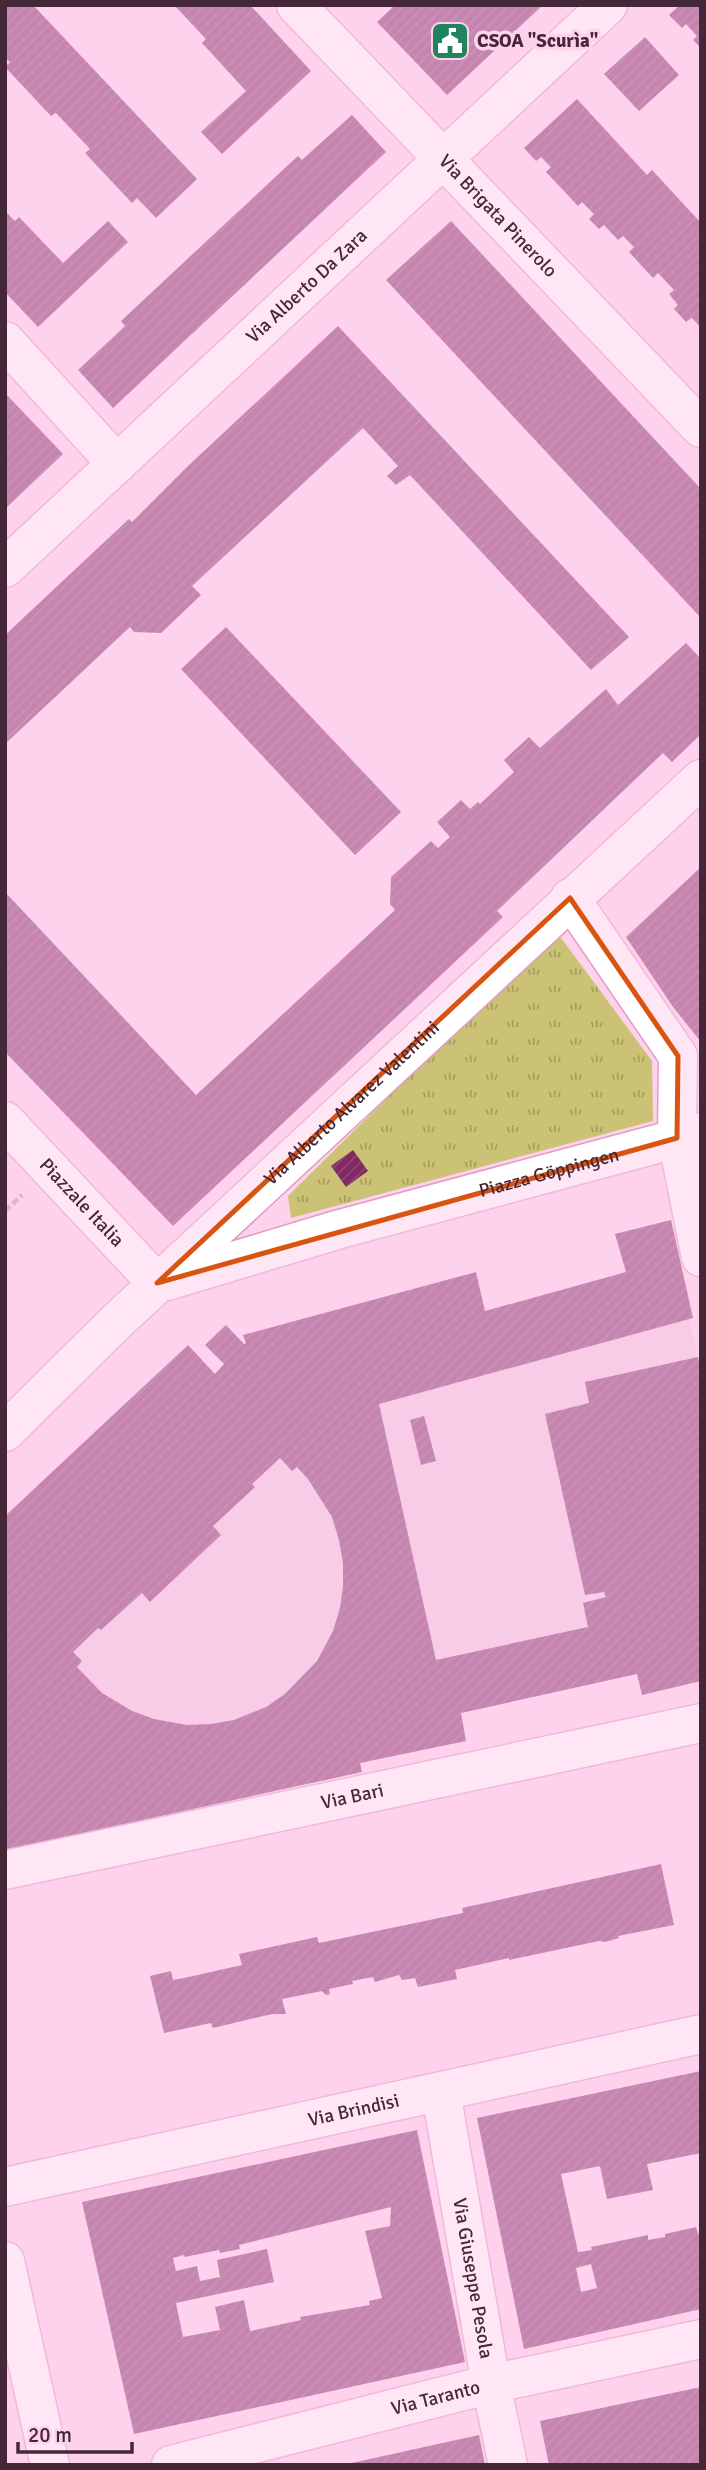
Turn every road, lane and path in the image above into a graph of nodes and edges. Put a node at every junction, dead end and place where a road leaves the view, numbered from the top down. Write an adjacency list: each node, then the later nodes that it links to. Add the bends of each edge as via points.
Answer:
1 (296, 5): 3 (street, Via Brigata Pinerolo)
2 (608, 5): 3 (street, Via Alberto Da Zara)
3 (443, 158): 5 (street, Via Brigata Pinerolo); 6 (street, Via Alberto Da Zara)
4 (5, 341): 6 (street)
5 (701, 428)
6 (117, 464): 7 (street, Via Alberto Da Zara)
7 (5, 568)
8 (701, 779): 9 (street, Via Alberto Alvarez Valentini)
9 (570, 898): 11 (street, via 678,1056); 13 (street, Via Alberto Alvarez Valentini)
10 (5, 1121): 13 (street, Piazzale Italia)
11 (689, 1135): 12 (street); 13 (street, Piazza Göppingen)
12 (701, 1257)
13 (157, 1283): 14 (street, Via Alberto Alvarez Valentini)
14 (5, 1432)
15 (701, 1723): 16 (street, Via Bari)
16 (5, 1870)
17 (701, 2034): 18 (street, Via Brindisi)
18 (441, 2092): 19 (street, Via Brindisi); 22 (street, Via Giuseppe Pesola)
19 (5, 2187)
20 (5, 2261): 23 (street)
21 (701, 2339): 22 (street, Via Taranto)
22 (491, 2384): 24 (street, Via Taranto); 25 (street, Via Giuseppe Pesola)
23 (50, 2465)
24 (171, 2465)
25 (508, 2465)

